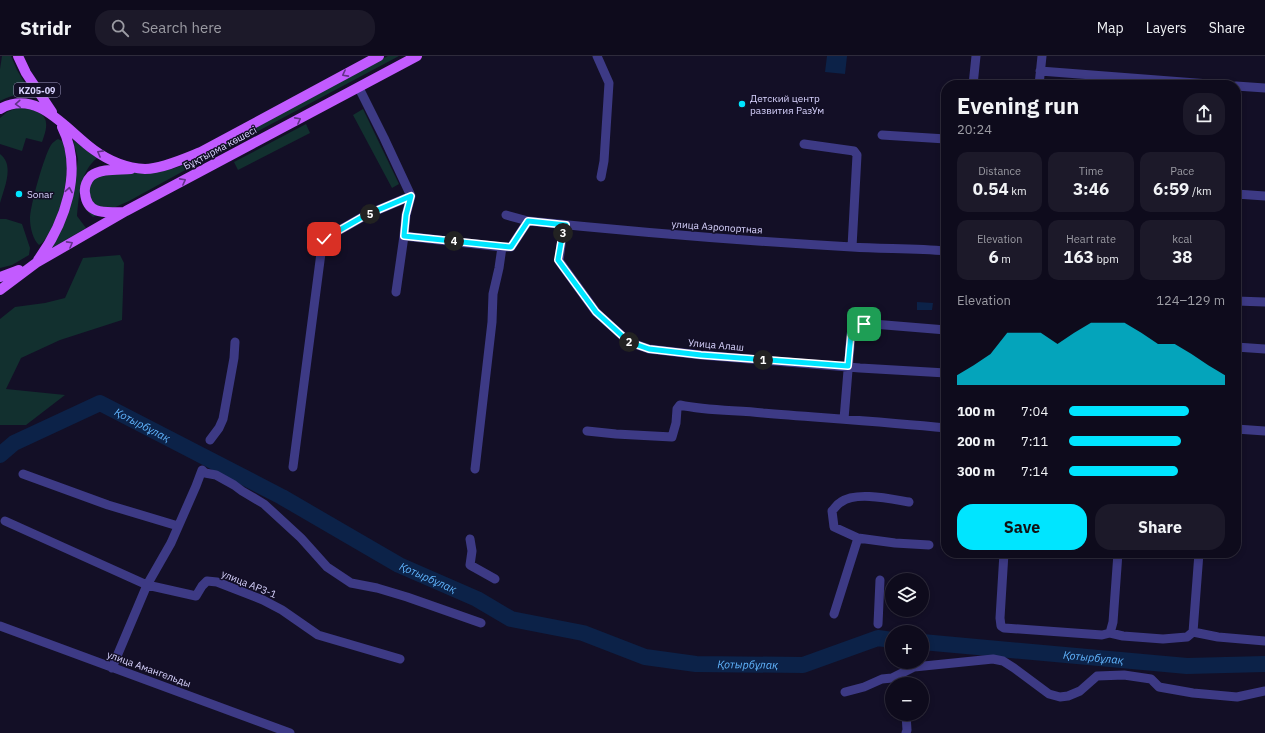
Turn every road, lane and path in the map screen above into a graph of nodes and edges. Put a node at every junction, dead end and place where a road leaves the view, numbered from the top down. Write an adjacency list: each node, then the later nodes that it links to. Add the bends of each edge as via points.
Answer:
1 (18, 56): 15 (main road, KZ05-09, via 43,100)
2 (379, 56): 19 (main road, Бұқтырма көшесі, one-way to 19, via 201,152)
3 (417, 56): 12 (main road, Бұқтырма көшесі)
4 (597, 56): 20 (street, via 609,83)
5 (976, 56): 8 (street)
6 (1042, 56): 7 (street)
7 (1040, 71): 9 (street); 10 (street)
8 (974, 80)
9 (1039, 80)
10 (1157, 80)
11 (1241, 86): 13 (street)
12 (359, 88): 22 (street); 24 (main road, Бұқтырма көшесі, one-way to 12)
13 (1265, 88)
14 (0, 110): 15 (main road, KZ05-09, one-way to 14, via 45,110 29,104 13,104)
15 (60, 121): 19 (main road, Бұқтырма көшесі, one-way to 15, via 122,165 95,151); 32 (main road, KZ05-09, one-way to 15, via 60,220 70,187 71,151)
16 (882, 135): 17 (street)
17 (941, 139)
18 (804, 144): 30 (street, via 854,151 857,155)
19 (147, 169): 24 (main road, via 98,173 92,176 85,187 89,206 93,210)
20 (601, 177)
21 (1241, 194): 23 (street)
22 (411, 196): 28 (street); 50 (street, via 366,215 324,239)
23 (1265, 196)
24 (126, 212): 32 (main road, Бұқтырма көшесі, one-way to 24)
25 (506, 215): 26 (street, улица Аэропортная)
26 (528, 221): 27 (street, улица Аэропортная); 29 (street, via 511,247)
27 (566, 225): 30 (street, улица Аэропортная); 42 (street, Улица Алаш, via 558,260 596,312 629,342 649,349 701,355)
28 (404, 236): 29 (street); 35 (street)
29 (502, 247): 51 (street, via 492,294 492,322)
30 (852, 247): 31 (street, улица Аэропортная)
31 (941, 251)
32 (36, 263): 33 (main road); 34 (main road, KZ05-09)
33 (0, 277)
34 (0, 290)
35 (396, 292)
36 (1241, 301): 37 (street)
37 (1265, 302)
38 (941, 330): 42 (street, via 872,324 855,326 851,334)
39 (235, 342): 49 (street, via 223,419)
40 (1241, 347): 41 (street)
41 (1265, 349)
42 (848, 366): 43 (street, Улица Алаш); 44 (street)
43 (941, 373)
44 (844, 419): 45 (street); 47 (street, via 680,405 672,437)
45 (941, 428)
46 (1241, 429): 48 (street)
47 (587, 431)
48 (1265, 431)
49 (210, 440)
50 (293, 467)
51 (475, 469)
52 (23, 474): 55 (street, via 108,505)
53 (909, 502): 56 (street, via 860,496 841,501 832,511 834,527)
54 (5, 521): 64 (street, улица АРЗ-1)
55 (178, 526): 64 (street); 66 (street, via 202,470 234,485 264,504 328,567 350,583 407,597)
56 (858, 538): 58 (street); 65 (street)
57 (470, 539): 62 (street, via 470,566)
58 (929, 545)
59 (1004, 558): 70 (street, via 1001,626 1044,632)
60 (1118, 558): 70 (street)
61 (1199, 558): 69 (street)
62 (495, 580)
63 (880, 580): 67 (street)
64 (147, 585): 72 (street, улица АРЗ-1, via 196,596 207,581 217,582 263,600 318,635); 73 (street)
65 (834, 614)
66 (481, 623)
67 (878, 624)
68 (0, 626): 73 (street, улица Амангельды)
69 (1193, 632): 70 (street, via 1188,637 1163,639); 71 (street, via 1218,638)
70 (1110, 633)
71 (1265, 641)
72 (400, 659)
73 (112, 668): 79 (street, улица Амангельды)
74 (900, 677): 76 (street, via 901,672 914,667 993,659 1002,661 1048,694 1060,698 1080,690 1097,676 1124,675 1151,679 1160,686 1193,693 1237,697)
75 (885, 679): 77 (street)
76 (1265, 691)
77 (845, 692)
78 (906, 721): 80 (street)
79 (290, 733)
80 (906, 733)

